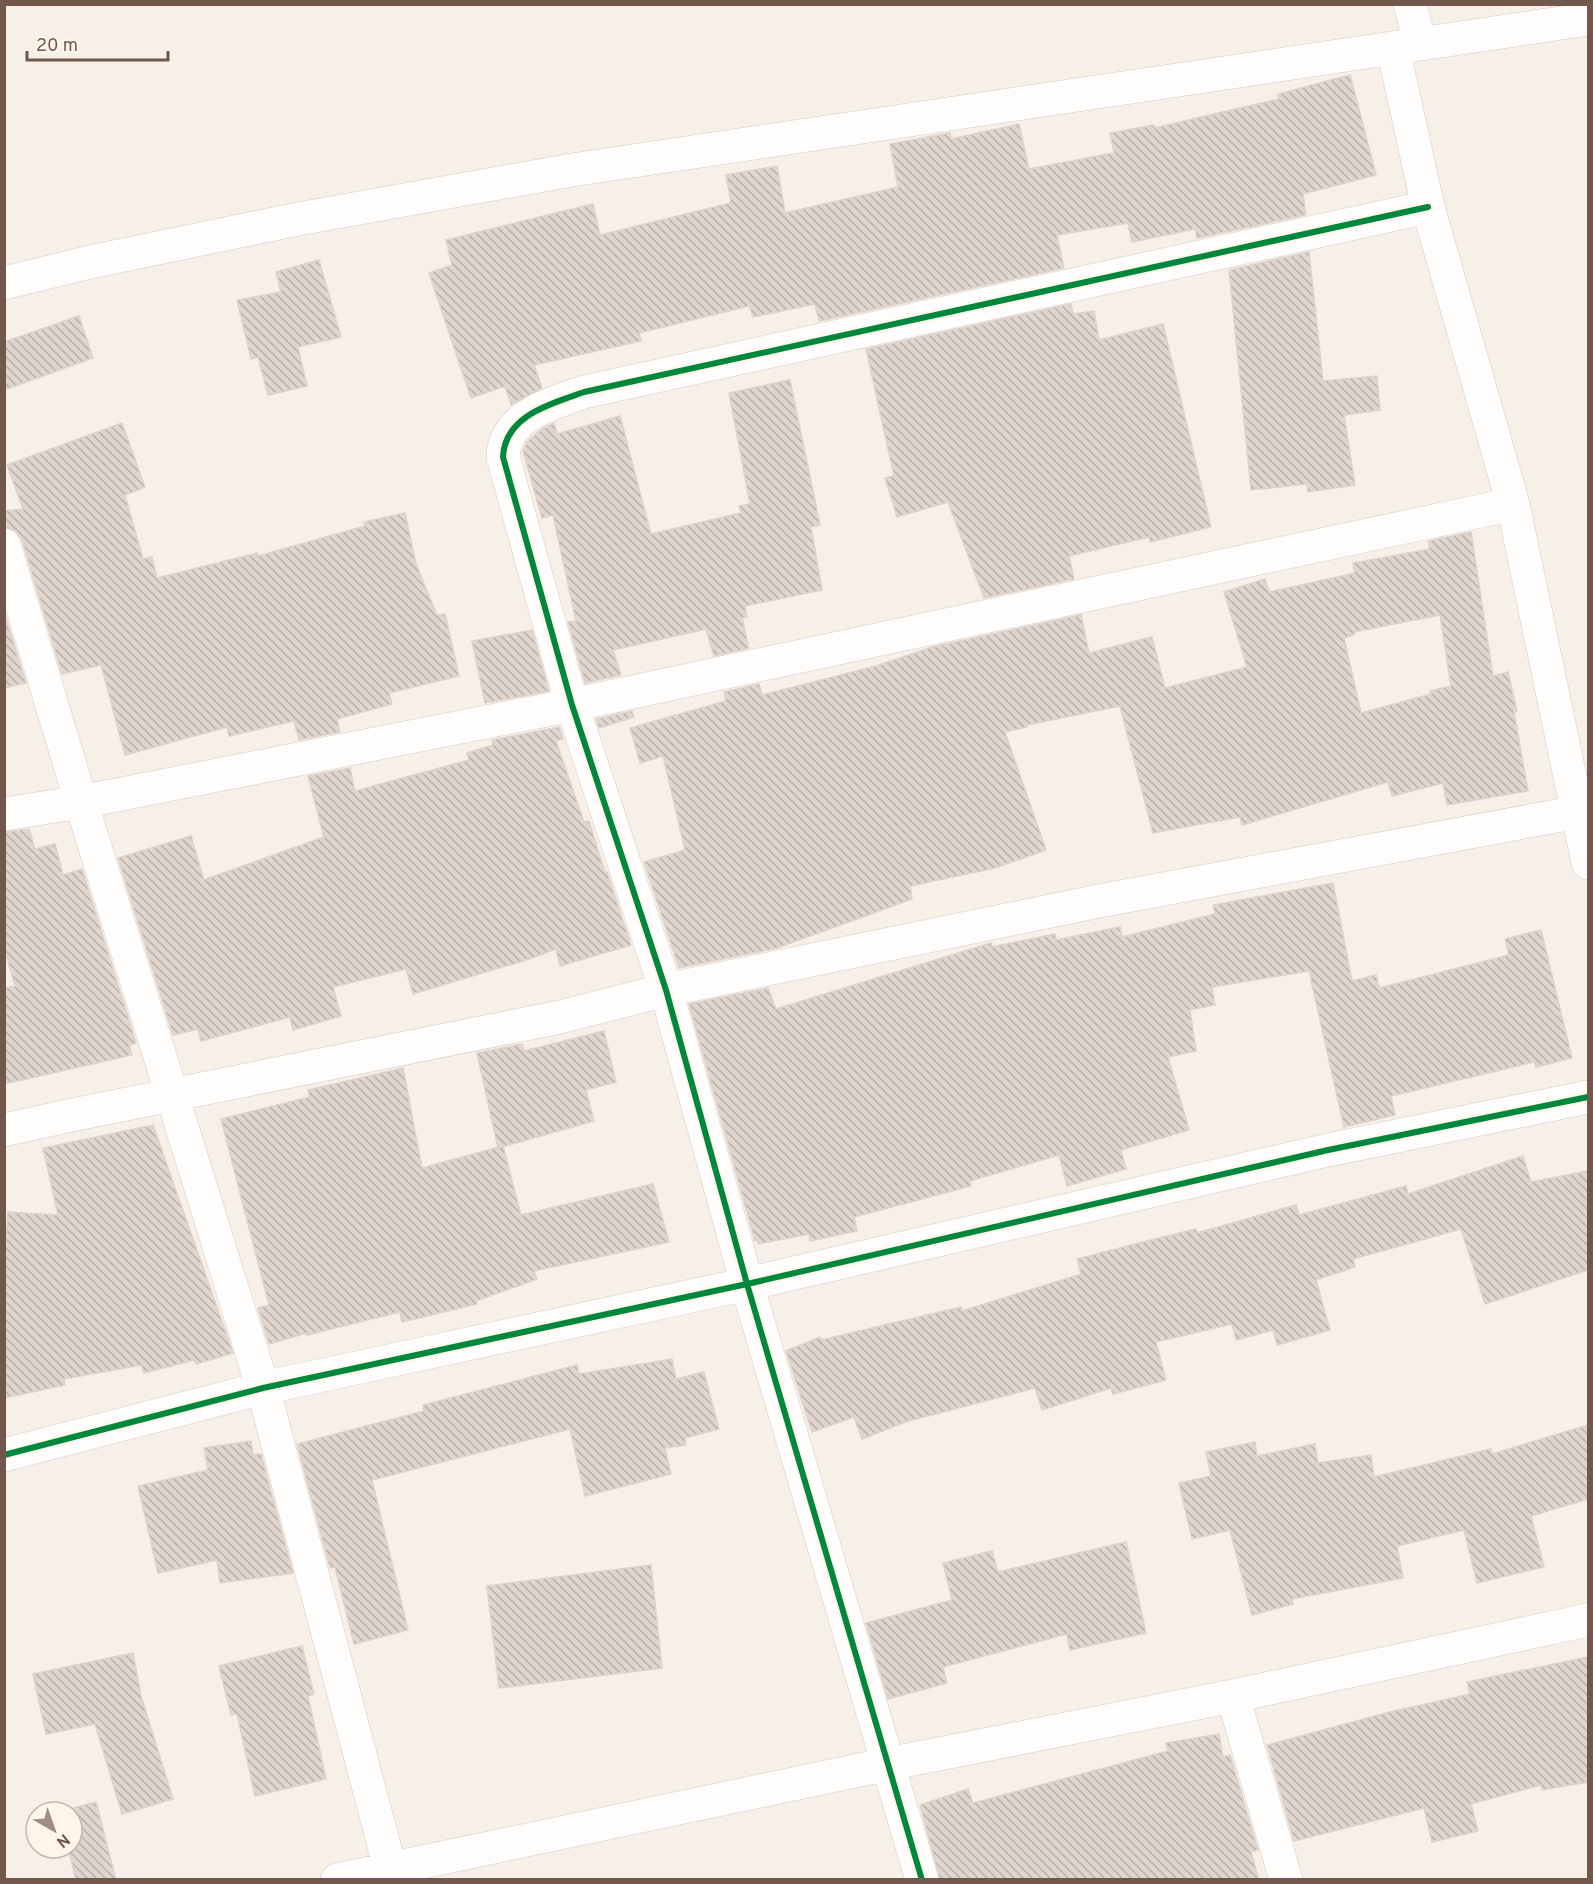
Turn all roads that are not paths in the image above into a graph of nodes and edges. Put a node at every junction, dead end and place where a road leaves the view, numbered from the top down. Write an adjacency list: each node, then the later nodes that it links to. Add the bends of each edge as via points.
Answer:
1 (1410, 4): 3 (street)
2 (1588, 19): 3 (street)
3 (1407, 45): 4 (street); 5 (street, via 572,170 298,219)
4 (1428, 207): 6 (street); 8 (street, via 584,392 535,410 508,432 503,457)
5 (4, 283)
6 (1513, 504): 8 (street); 10 (street)
7 (4, 545): 9 (street)
8 (572, 705): 9 (street); 13 (street)
9 (81, 802): 11 (street); 14 (street)
10 (1578, 812): 12 (street); 13 (street, via 1100,901)
11 (4, 814)
12 (1588, 863)
13 (666, 990): 14 (street, via 560,1017); 17 (street)
14 (173, 1095): 16 (street); 18 (street)
15 (1588, 1097): 17 (street, via 1328,1150)
16 (4, 1130)
17 (747, 1284): 18 (street); 22 (street)
18 (262, 1388): 19 (street); 23 (street)
19 (4, 1455)
20 (1588, 1620): 21 (street)
21 (1233, 1696): 22 (street); 26 (street)
22 (888, 1764): 23 (street); 25 (street)
23 (390, 1868): 24 (street)
24 (337, 1880)
25 (922, 1880)
26 (1286, 1880)

